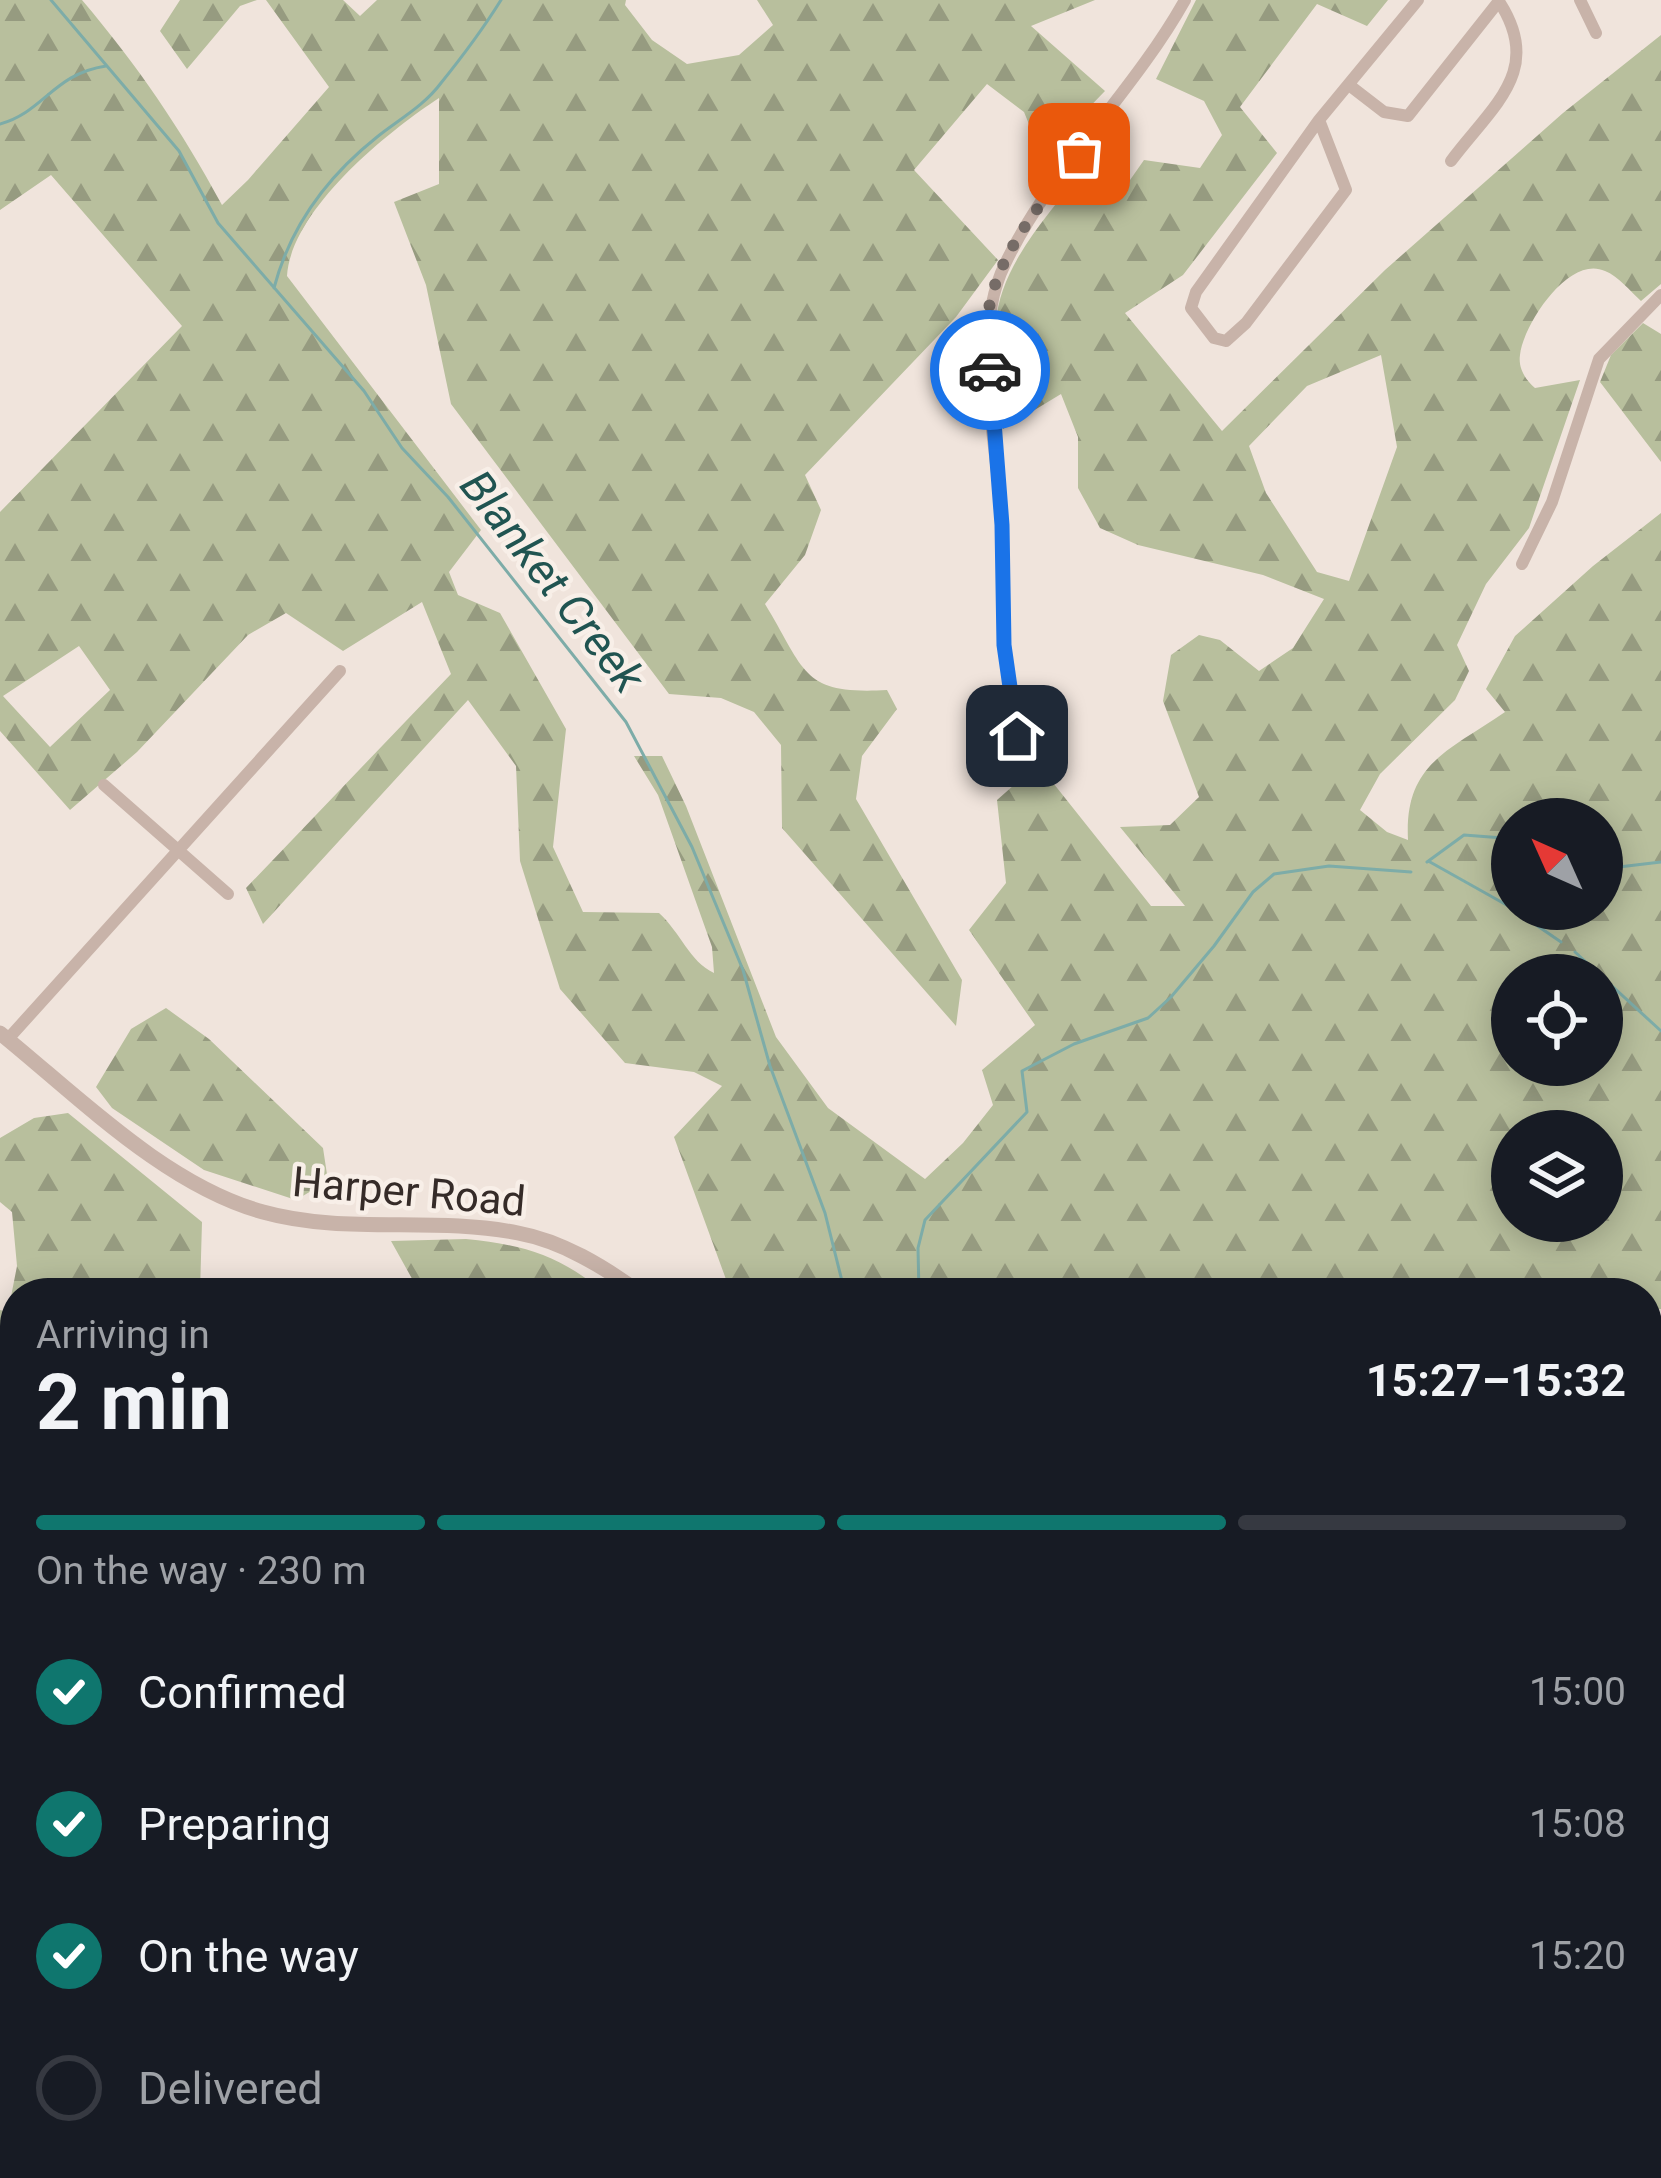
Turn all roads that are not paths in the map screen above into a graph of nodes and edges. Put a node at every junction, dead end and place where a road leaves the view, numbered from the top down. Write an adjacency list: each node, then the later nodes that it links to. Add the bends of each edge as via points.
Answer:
1 (1185, 0): 12 (street, via 1025,228 990,304 1004,645)
2 (1418, 0): 6 (street)
3 (1498, 0): 6 (street, via 1408,116 1384,112); 8 (street, via 1513,23 1519,60)
4 (1580, 0): 5 (street)
5 (1596, 33)
6 (1348, 85): 7 (street)
7 (1319, 120): 7 (street, via 1190,303 1214,338 1226,341 1246,323 1346,190)
8 (1451, 161)
9 (1661, 295): 10 (street, via 1599,358 1552,502)
10 (1522, 564)
11 (340, 670): 14 (street)
12 (1017, 736)
13 (104, 785): 14 (street)
14 (179, 850): 15 (street); 16 (street)
15 (228, 894)
16 (4, 1036): 17 (street, Harper Road, via 174,1171 239,1205 309,1220 520,1233)
17 (615, 1278)

